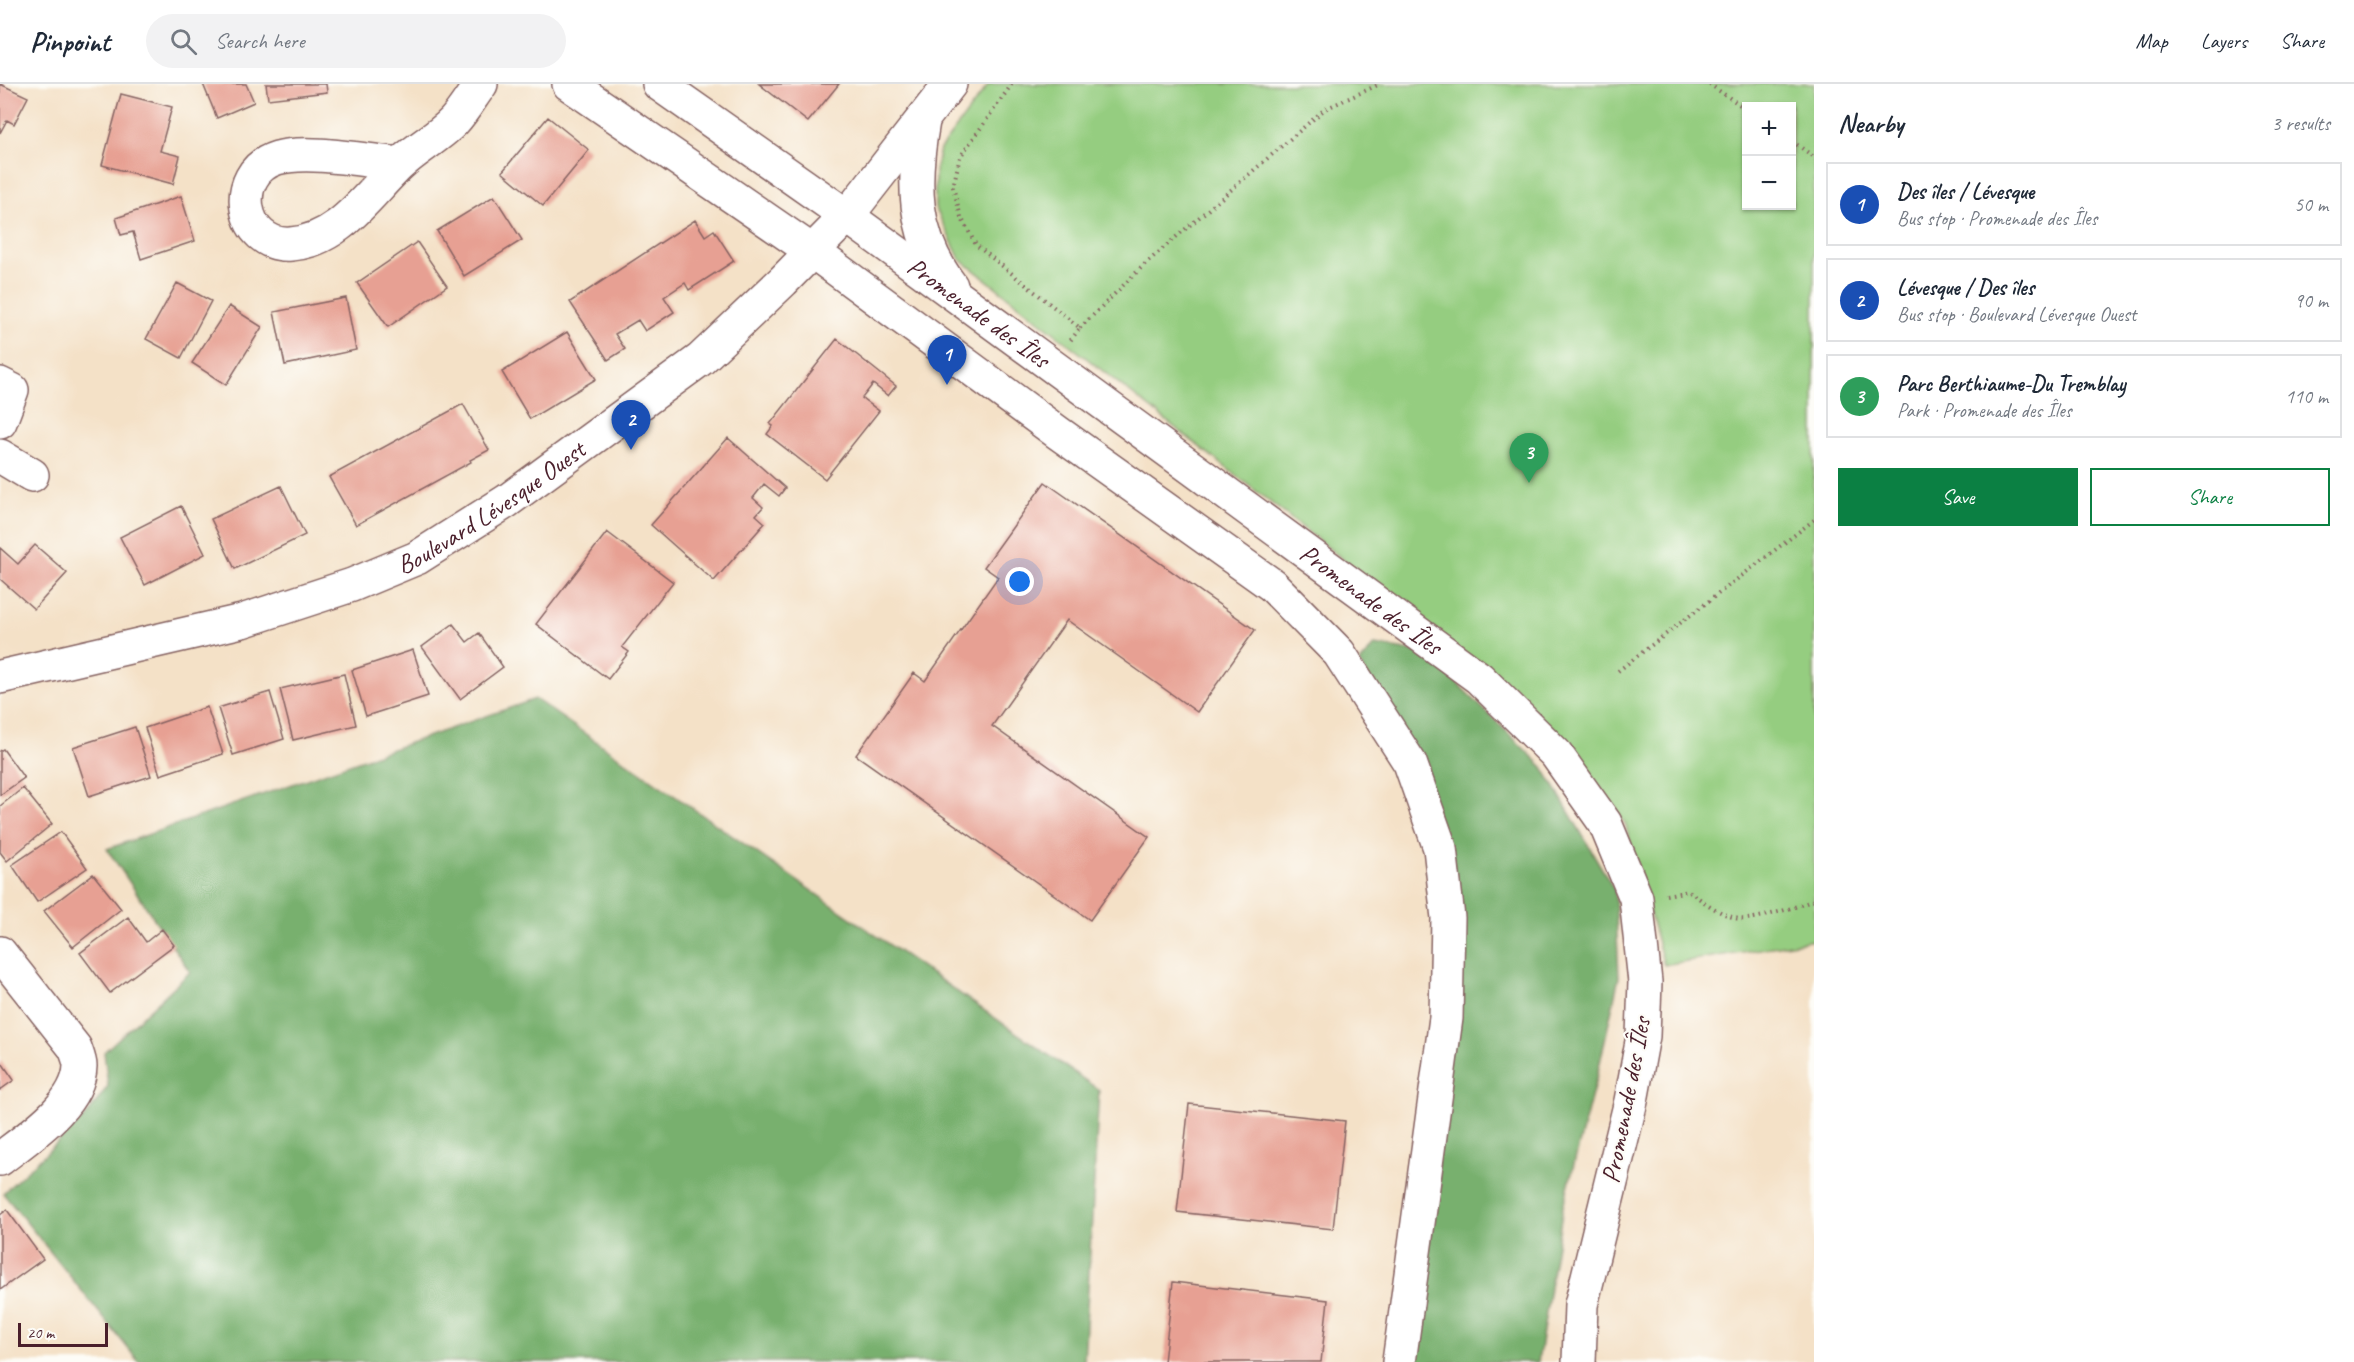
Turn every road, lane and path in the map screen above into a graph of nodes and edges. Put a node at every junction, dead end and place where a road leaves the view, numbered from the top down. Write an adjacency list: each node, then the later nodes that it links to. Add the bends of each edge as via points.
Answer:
1 (481, 84): 13 (street, via 454,122)
2 (569, 84): 15 (street, Promenade des Îles)
3 (659, 84): 14 (street, Promenade des Îles)
4 (950, 84): 10 (street, Boulevard Lévesque Ouest)
5 (1012, 84): 17 (path, via 960,157 953,187 961,217 976,245)
6 (1380, 84): 17 (path, via 1325,109 1146,263)
7 (1709, 84): 8 (path)
8 (1716, 85): 9 (path)
9 (1742, 106)
10 (923, 119): 14 (street, Boulevard Lévesque Ouest); 16 (street, via 917,154 917,211 924,237)
11 (1796, 144): 12 (path)
12 (1814, 157)
13 (399, 164)
14 (847, 216): 15 (street, Boulevard Lévesque Ouest); 16 (street, Promenade des Îles)
15 (812, 251): 25 (street, Boulevard Lévesque Ouest, via 701,359 507,501 417,558 352,585 242,621); 30 (street, Promenade des Îles, via 1272,585 1339,653 1410,763 1440,848 1448,918 1447,1007)
16 (961, 300): 18 (street, Promenade des Îles)
17 (1080, 328): 18 (path)
18 (1052, 366): 26 (street, Promenade des Îles, via 1479,678 1556,754 1605,823)
19 (6, 387): 20 (street)
20 (0, 422)
21 (0, 456): 22 (street)
22 (32, 475)
23 (1814, 520): 24 (path)
24 (1618, 671)
25 (0, 677)
26 (1636, 898): 27 (path, via 1689,891 1710,906 1740,919 1792,909); 31 (street, Promenade des Îles, via 1645,982 1643,1036 1581,1305)
27 (1814, 900)
28 (0, 953): 29 (street, via 75,1048 80,1065 66,1104)
29 (0, 1159)
30 (1399, 1362)
31 (1579, 1362)

